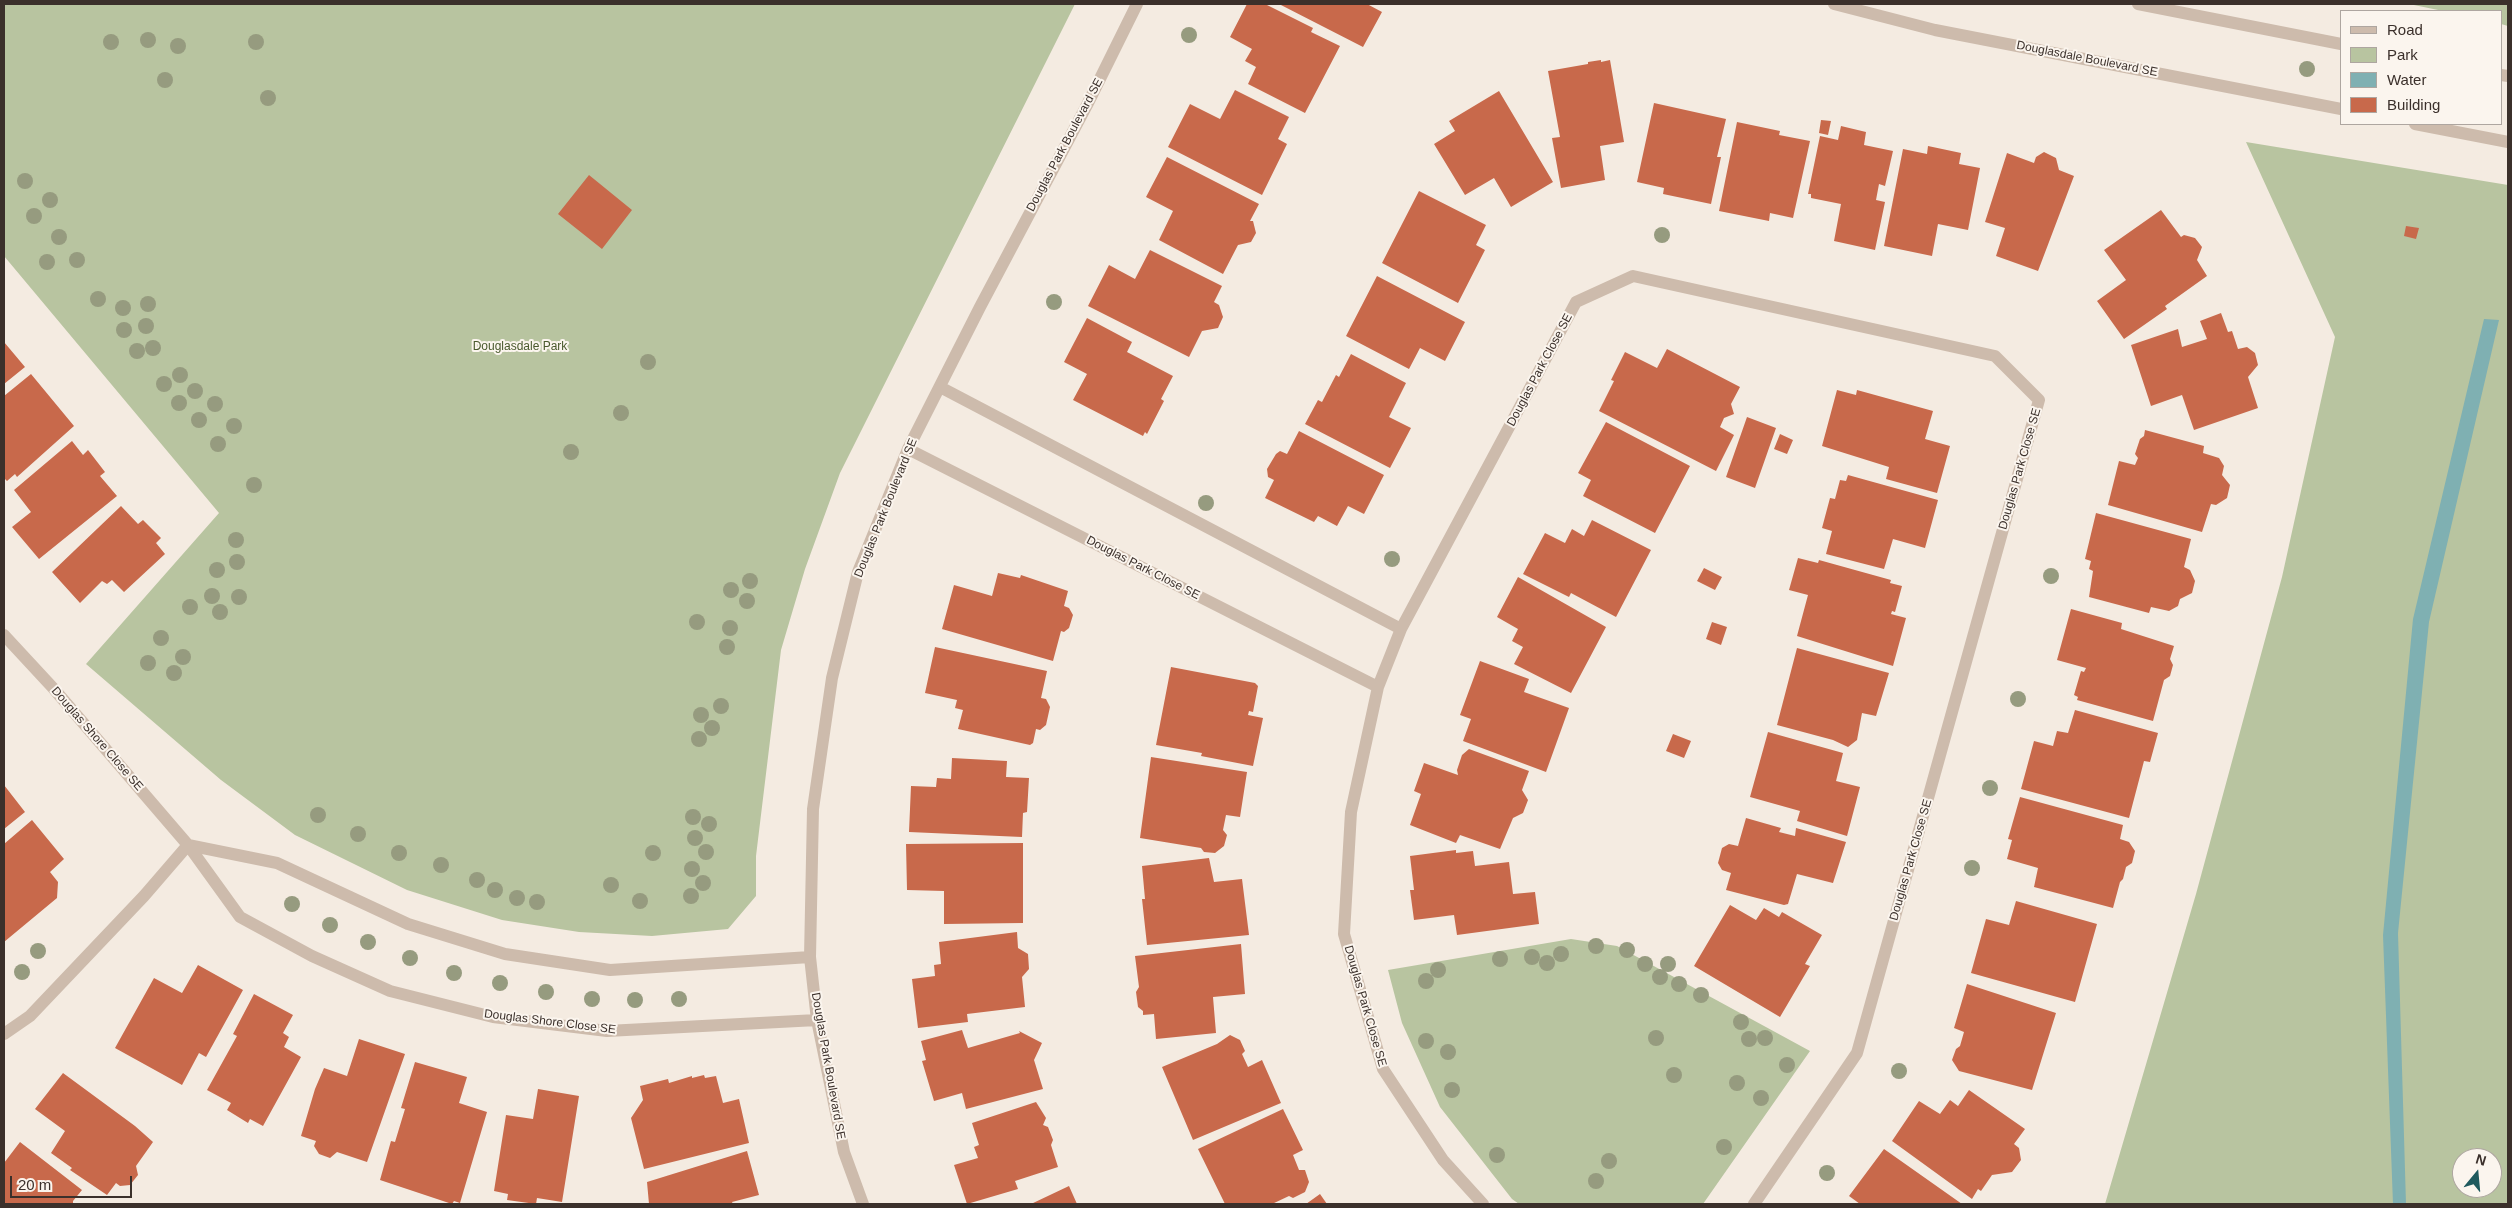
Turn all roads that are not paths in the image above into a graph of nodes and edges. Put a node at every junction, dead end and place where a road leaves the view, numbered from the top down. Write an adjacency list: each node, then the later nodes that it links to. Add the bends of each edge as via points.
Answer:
1 (1137, 4): 8 (street, Douglas Park Boulevard SE)
2 (1834, 4): 5 (street, Douglasdale Boulevard SE, via 1935,30)
3 (2138, 4): 4 (street)
4 (2340, 44)
5 (2340, 109)
6 (2420, 125): 7 (street)
7 (2508, 142)
8 (940, 387): 9 (street, Douglas Park Boulevard SE); 10 (street)
9 (908, 450): 12 (street, Douglas Park Close SE); 14 (street, Douglas Park Boulevard SE, via 858,572 832,678 813,809)
10 (1401, 629): 12 (street, Douglas Park Close SE); 19 (street, Douglas Park Close SE, via 1576,302 1633,276 1995,356 2039,400 1857,1053)
11 (4, 635): 13 (street, Douglas Shore Close SE)
12 (1378, 687): 18 (street, Douglas Park Close SE, via 1351,812 1344,934 1382,1069 1443,1160)
13 (188, 846): 14 (street, via 277,863 408,924 506,954 610,970); 15 (street, Douglas Shore Close SE, via 240,917 312,956 390,991 493,1017 607,1031); 16 (street, via 30,1016)
14 (810, 957): 15 (street, Douglas Park Boulevard SE)
15 (817, 1020): 17 (street, Douglas Park Boulevard SE, via 844,1152)
16 (4, 1034)
17 (863, 1204)
18 (1483, 1204)
19 (1754, 1204)

